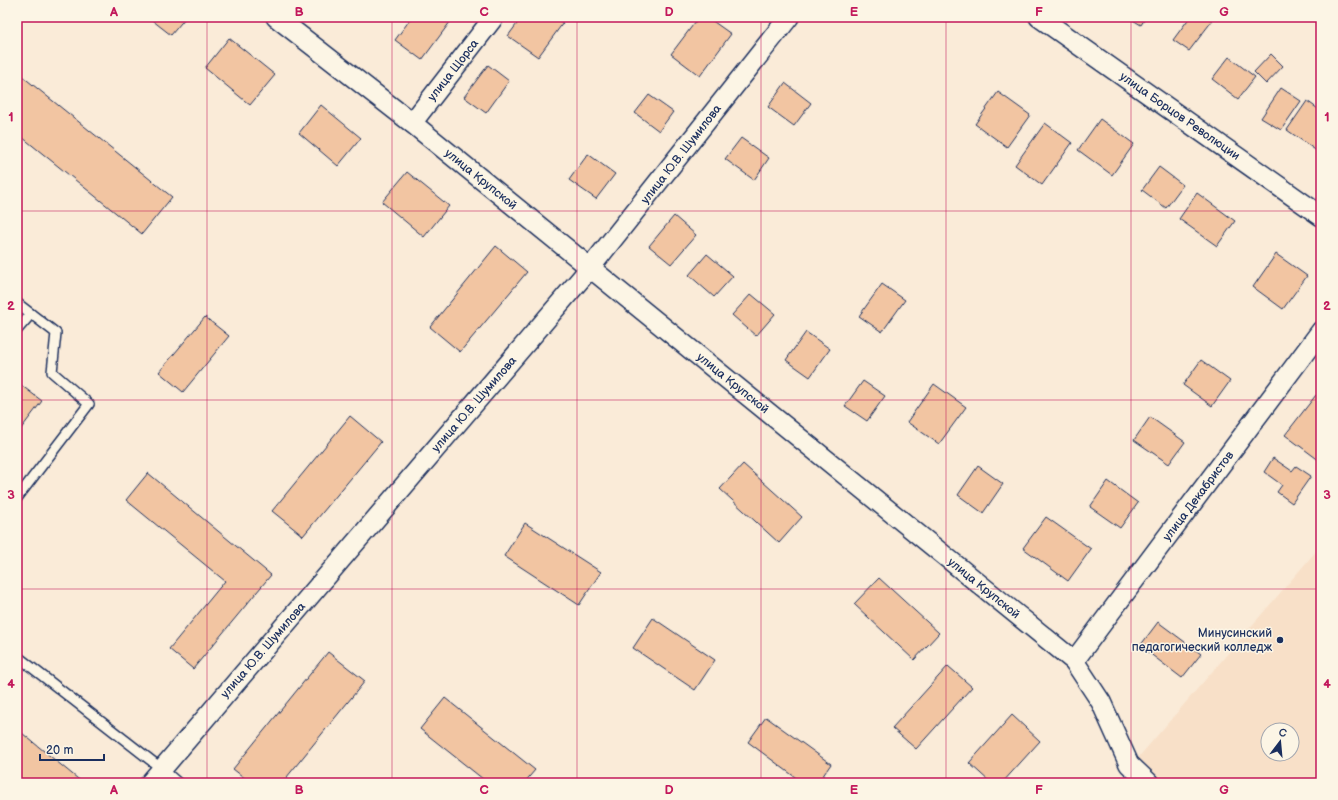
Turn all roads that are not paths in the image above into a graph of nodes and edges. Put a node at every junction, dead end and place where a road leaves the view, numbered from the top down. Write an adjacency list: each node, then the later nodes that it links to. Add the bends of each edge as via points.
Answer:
1 (276, 17): 5 (street, улица Крупской)
2 (494, 17): 5 (street, улица Щорса)
3 (789, 17): 7 (street, улица Ю.В. Шумилова)
4 (1039, 17): 6 (street, улица Борцов Революции)
5 (412, 123): 7 (street, улица Крупской)
6 (1321, 216)
7 (590, 268): 14 (street, улица Крупской); 15 (street, улица Ю.В. Шумилова)
8 (17, 303): 9 (lane)
9 (31, 314): 10 (lane); 12 (lane, via 56,333 52,372 89,404)
10 (17, 330)
11 (1321, 331): 14 (street, улица Декабристов)
12 (17, 498)
13 (17, 656): 15 (lane)
14 (1074, 661): 18 (street, улица Крупской, via 1101,702 1129,764)
15 (162, 769): 16 (street, улица Ю.В. Шумилова); 17 (lane)
16 (150, 783)
17 (178, 783)
18 (1149, 783)

